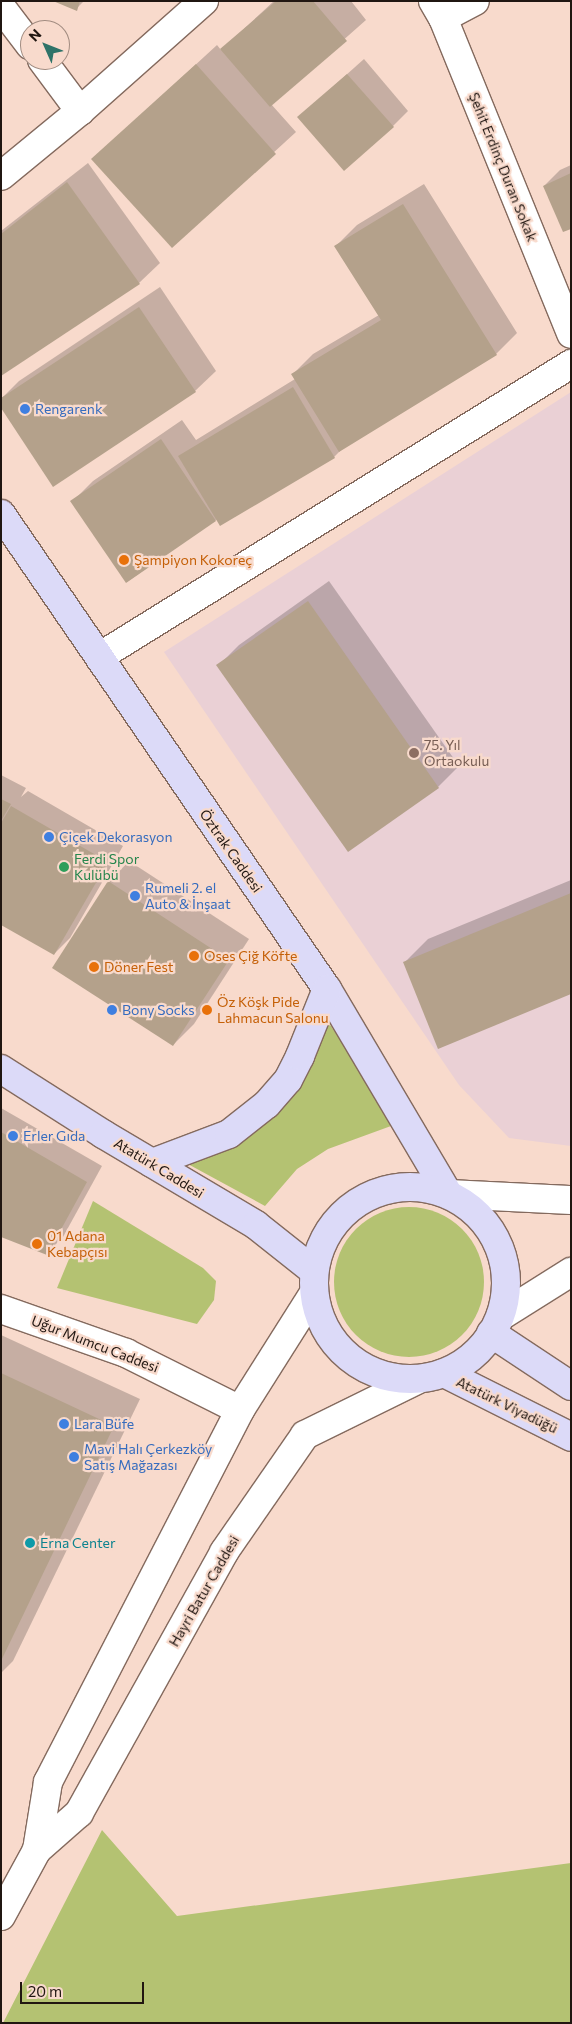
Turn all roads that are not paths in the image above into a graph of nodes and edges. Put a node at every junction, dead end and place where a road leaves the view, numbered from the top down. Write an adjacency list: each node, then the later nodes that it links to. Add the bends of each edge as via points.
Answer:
1 (204, 1): 7 (street)
2 (475, 1): 4 (street)
3 (1, 7): 5 (street)
4 (438, 10): 9 (street, Şehit Erdinç Duran Sokak)
5 (20, 32)
6 (49, 70): 7 (street)
7 (80, 111): 8 (street)
8 (1, 176)
9 (571, 334)
10 (571, 364): 12 (street)
11 (1, 514): 12 (main road, Öztrak Caddesi)
12 (99, 657): 13 (main road, Öztrak Caddesi)
13 (327, 989): 15 (main road, via 288,1080 267,1104 229,1134); 16 (main road, Öztrak Caddesi)
14 (1, 1069): 15 (main road, Atatürk Caddesi)
15 (152, 1163): 19 (main road, Atatürk Caddesi, via 256,1225)
16 (448, 1194): 17 (street); 19 (main road, via 419,1187 390,1189 362,1199 339,1218 322,1242); 21 (main road, via 478,1214 499,1244 506,1280)
17 (571, 1200)
18 (571, 1272): 21 (street)
19 (314, 1282): 23 (main road, via 323,1327 339,1350 362,1367 388,1377); 25 (street, Hayri Batur Caddesi)
20 (1, 1309): 25 (street, Uğur Mumcu Caddesi, via 126,1353)
21 (496, 1324): 22 (main road, via 468,1360); 24 (main road)
22 (444, 1373): 23 (main road); 26 (main road, Atatürk Viyadüğü)
23 (417, 1380): 27 (street, Hayri Batur Caddesi, via 305,1435 224,1552 79,1812)
24 (571, 1386)
25 (240, 1410): 27 (street, Hayri Batur Caddesi, via 48,1782)
26 (571, 1437)
27 (37, 1850): 28 (street, Hayri Batur Caddesi)
28 (1, 1916)

